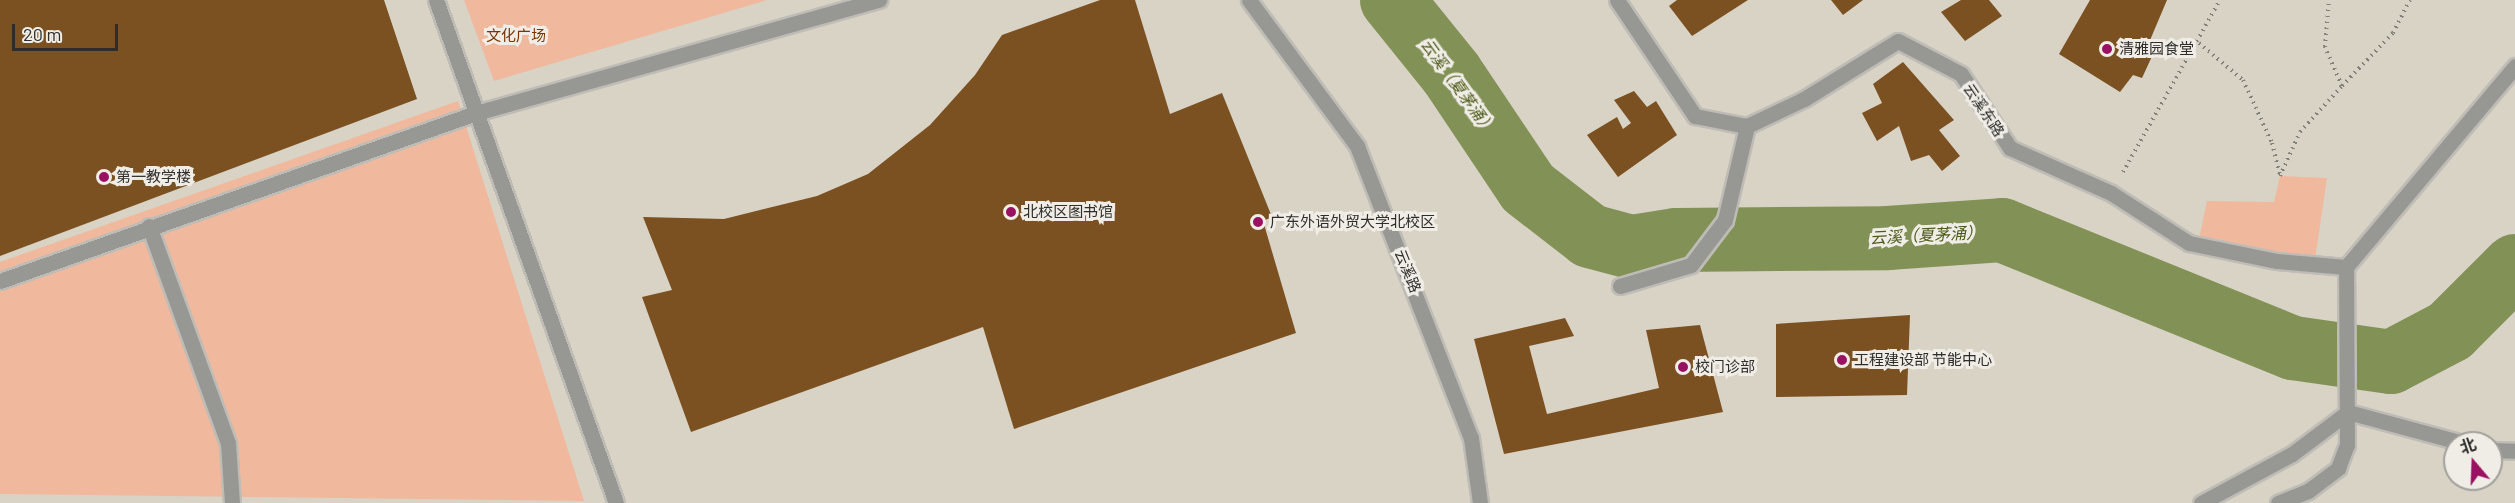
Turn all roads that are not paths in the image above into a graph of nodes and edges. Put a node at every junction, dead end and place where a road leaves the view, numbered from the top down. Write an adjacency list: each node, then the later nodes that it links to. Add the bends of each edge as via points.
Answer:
1 (436, 0): 6 (lane)
2 (879, 0): 6 (lane)
3 (1249, 0): 16 (lane, 云溪路, via 1357,146 1471,438)
4 (1617, 0): 7 (lane, via 1695,116)
5 (2515, 66): 9 (lane)
6 (476, 114): 8 (lane); 15 (lane)
7 (1747, 126): 9 (lane, 云溪东路, via 1804,99 1898,41 1961,74 2010,148 2111,193 2189,243 2277,261); 11 (lane, via 1725,220 1691,265)
8 (148, 226): 10 (lane); 14 (lane, via 228,443)
9 (2346, 267): 12 (lane)
10 (0, 280)
11 (1620, 286)
12 (2348, 412): 13 (lane); 17 (lane, via 2292,454); 18 (lane, via 2347,445 2338,468 2308,490)
13 (2443, 438)
14 (232, 503)
15 (616, 503)
16 (1480, 503)
17 (2200, 503)
18 (2278, 503)

